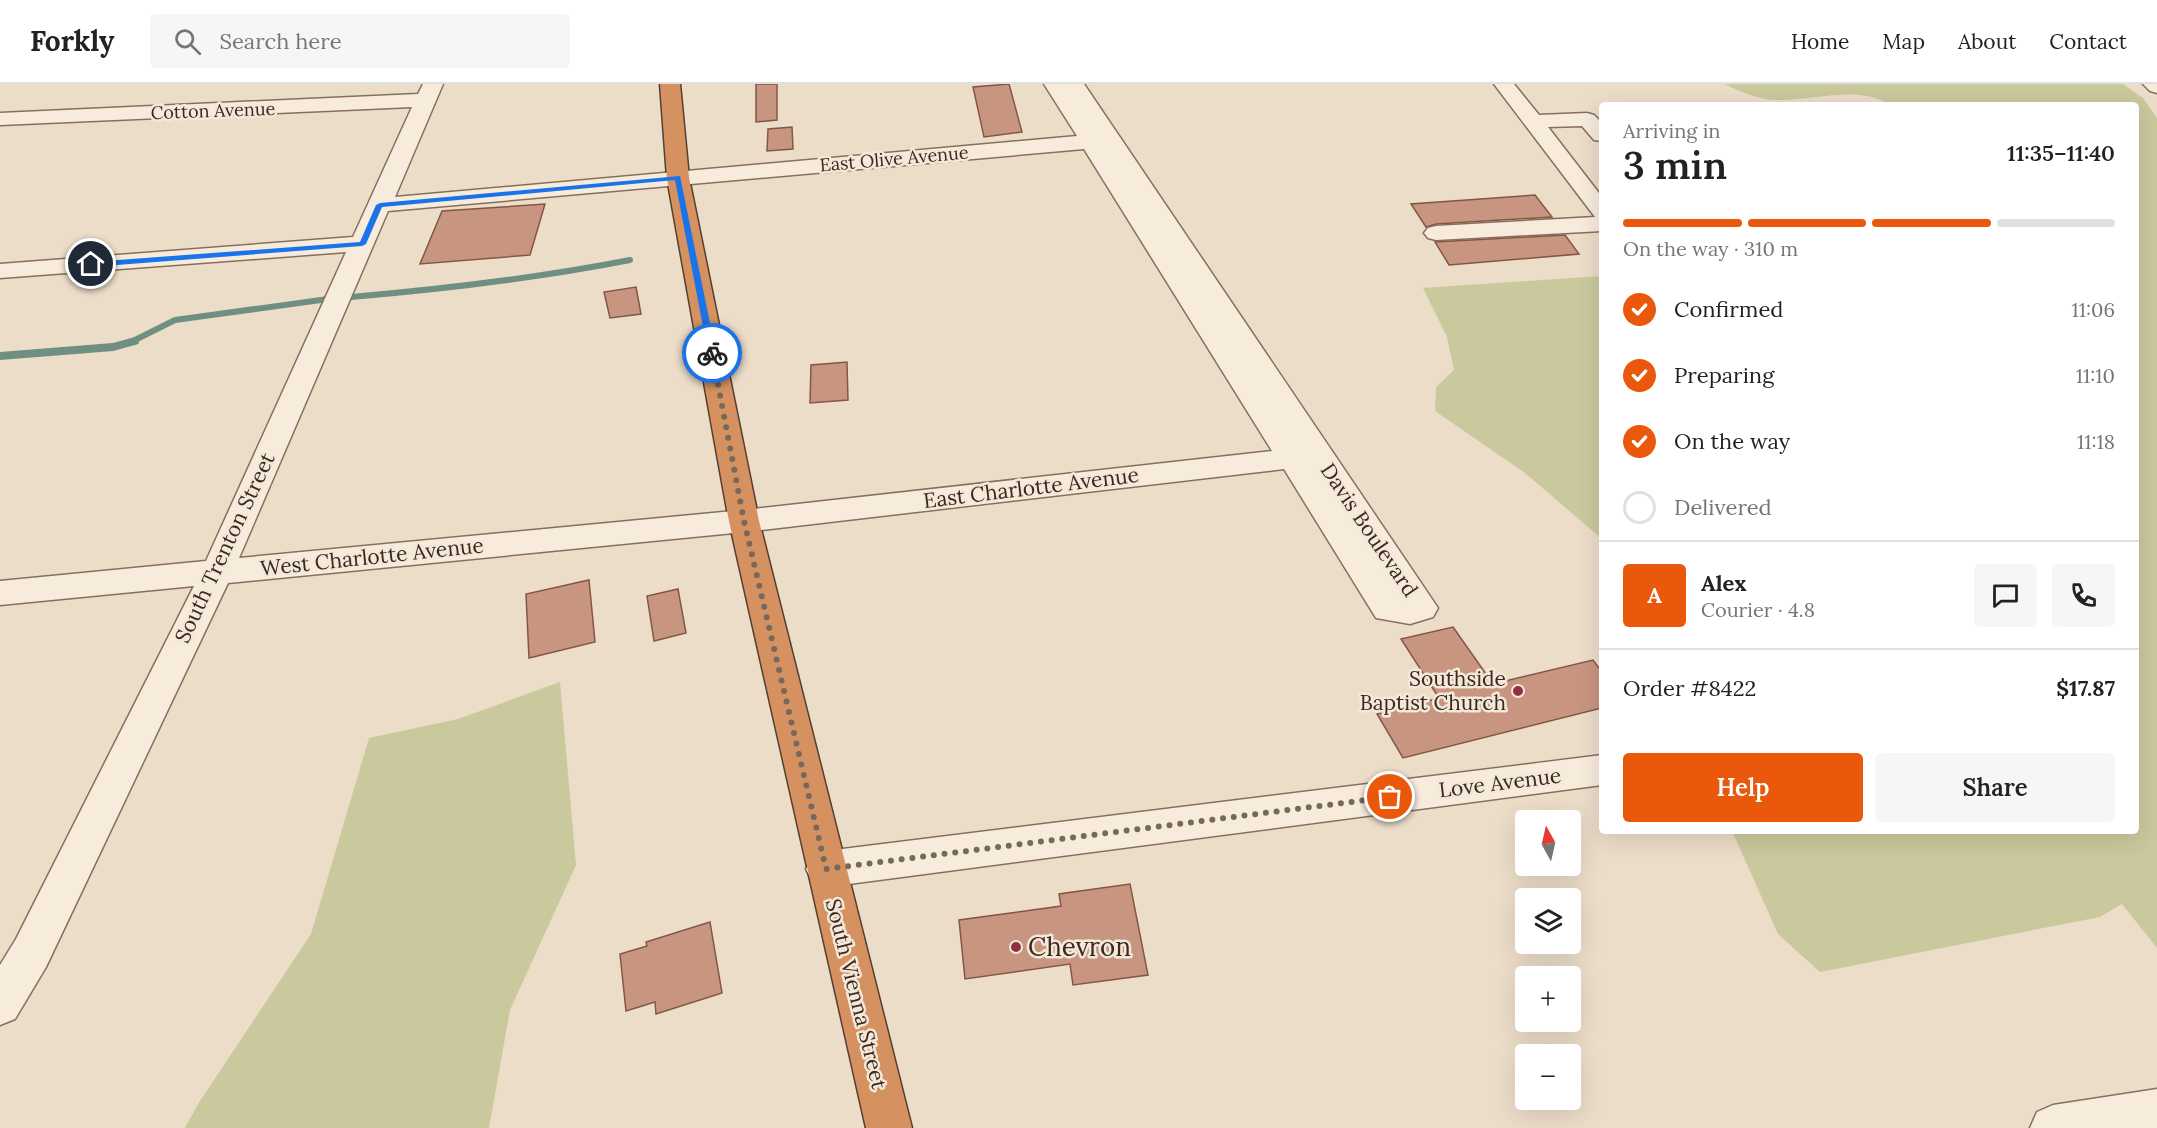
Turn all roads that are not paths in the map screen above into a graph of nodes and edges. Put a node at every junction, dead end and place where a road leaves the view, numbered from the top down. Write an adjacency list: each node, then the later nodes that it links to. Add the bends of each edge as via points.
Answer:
1 (670, 84): 12 (highway, South Vienna Street)
2 (1054, 84): 11 (street, Davis Boulevard)
3 (1074, 84): 11 (street, Davis Boulevard)
4 (1504, 84): 9 (street)
5 (2153, 84): 6 (street)
6 (2157, 87)
7 (429, 92): 8 (street, Cotton Avenue, via 334,106); 13 (street, South Trenton Street)
8 (3, 122)
9 (1532, 122): 10 (street, via 1587,119); 14 (street)
10 (1599, 132)
11 (1101, 141): 12 (street, East Olive Avenue); 19 (street, Davis Boulevard)
12 (678, 178): 13 (street, East Olive Avenue); 20 (highway, South Vienna Street)
13 (380, 205): 17 (street, South Trenton Street)
14 (1599, 208)
15 (1599, 224): 16 (street)
16 (1436, 233)
17 (362, 244): 18 (street); 21 (street, South Trenton Street)
18 (0, 271)
19 (1305, 457): 19 (street, Davis Boulevard, via 1388,609 1410,612 1422,608); 20 (street, East Charlotte Avenue)
20 (744, 521): 21 (street, West Charlotte Avenue); 24 (highway, South Vienna Street)
21 (217, 572): 22 (street, West Charlotte Avenue); 25 (street, South Trenton Street, via 31,953)
22 (0, 593)
23 (1599, 770): 24 (street, Love Avenue)
24 (826, 869): 27 (highway, South Vienna Street)
25 (0, 1004)
26 (2157, 1113): 28 (street)
27 (889, 1128)
28 (2053, 1128)

